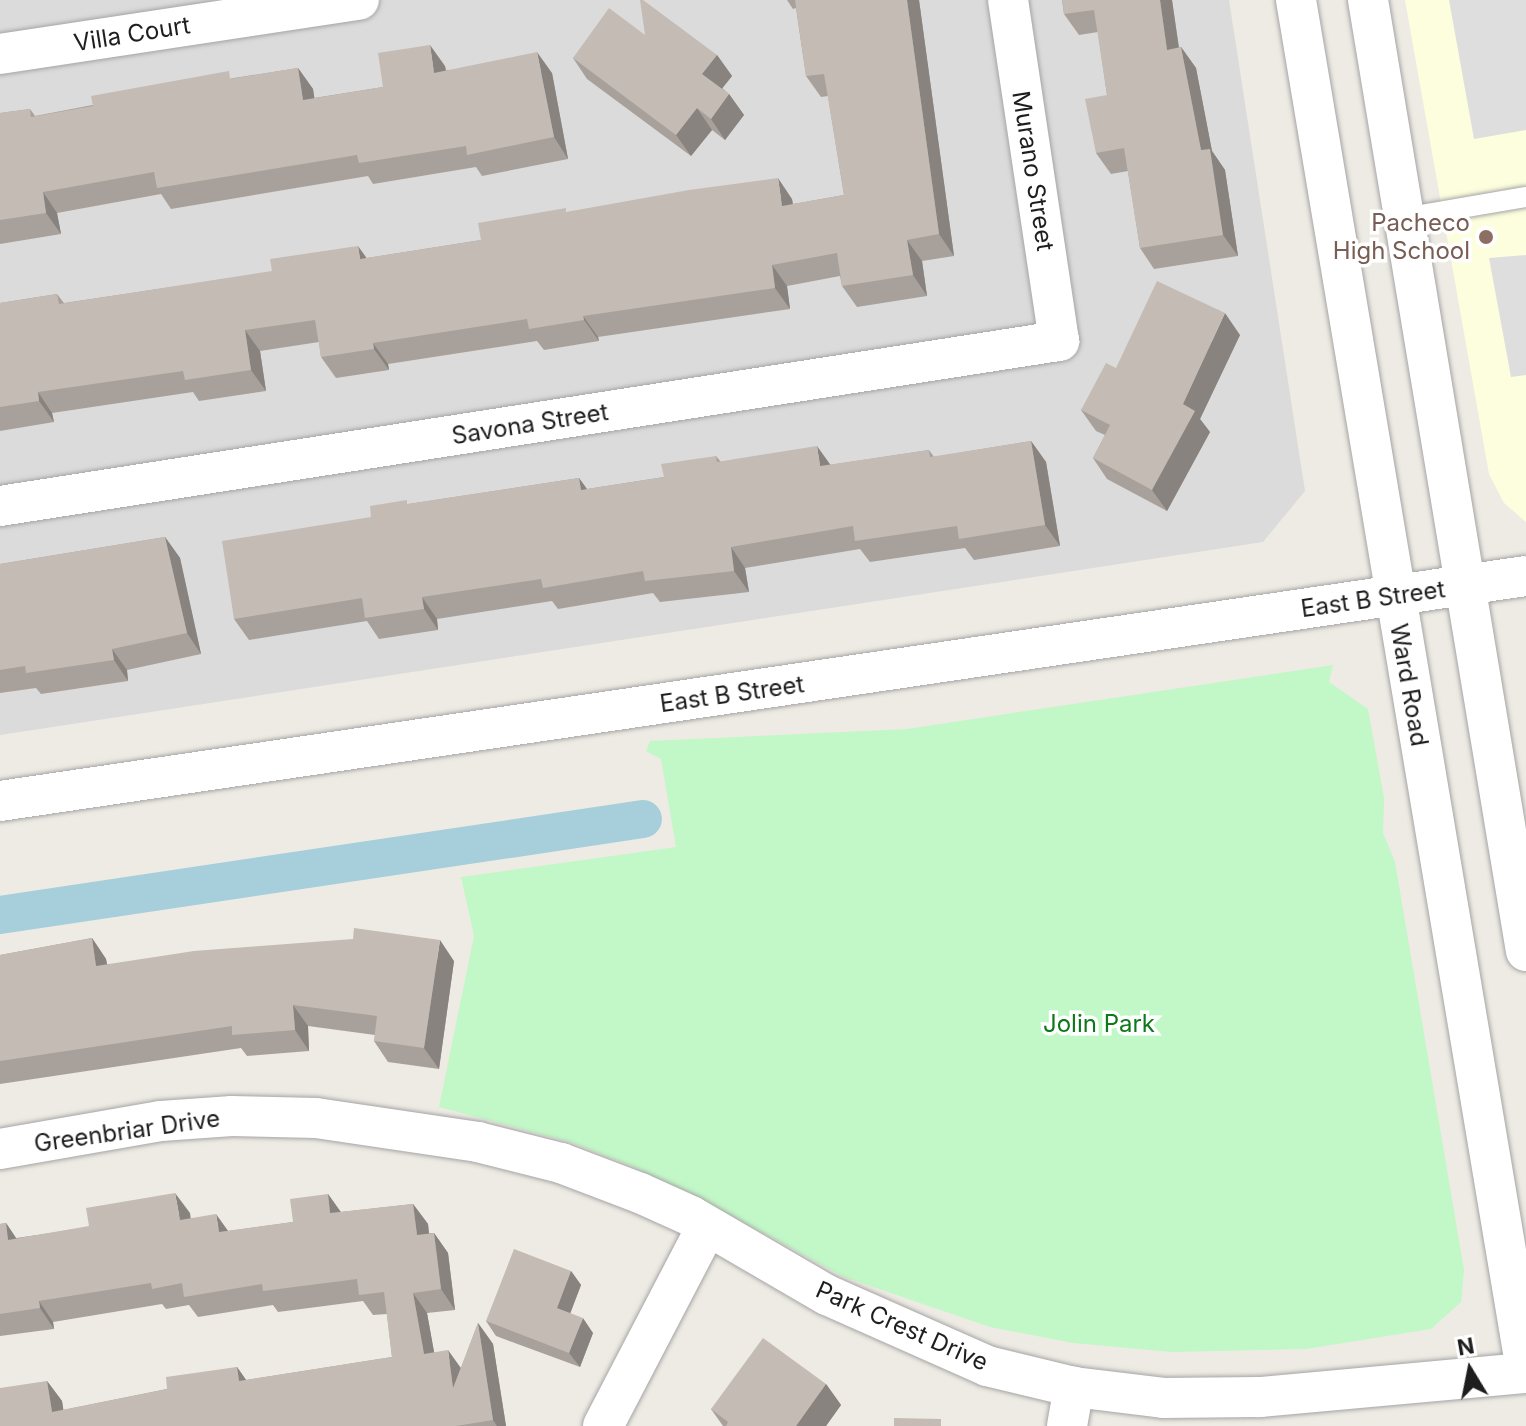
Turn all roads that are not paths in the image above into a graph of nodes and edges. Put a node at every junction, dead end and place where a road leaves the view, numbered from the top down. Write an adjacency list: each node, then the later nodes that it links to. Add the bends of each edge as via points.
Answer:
1 (359, 0): 5 (street, Villa Court)
2 (1008, 0): 8 (street, Murano Street)
3 (1296, 0): 12 (street, Ward Road)
4 (1368, 0): 7 (street)
5 (0, 54)
6 (1526, 197): 7 (lane)
7 (1403, 218): 11 (street)
8 (1059, 341): 9 (street, Savona Street)
9 (0, 506)
10 (1526, 576): 11 (street, East B Street)
11 (1464, 586): 12 (street, East B Street); 14 (street)
12 (1394, 596): 13 (street, East B Street); 17 (street, Ward Road)
13 (0, 801)
14 (1526, 951)
15 (0, 1149): 16 (street, Greenbriar Drive, via 161,1121 316,1118 478,1142 561,1163)
16 (707, 1226): 18 (street, Park Crest Drive, via 827,1295 987,1366); 19 (street)
17 (1526, 1372): 18 (street, Park Crest Drive, via 1260,1397 1163,1398)
18 (1074, 1387): 20 (street)
19 (603, 1426)
20 (1067, 1426)

